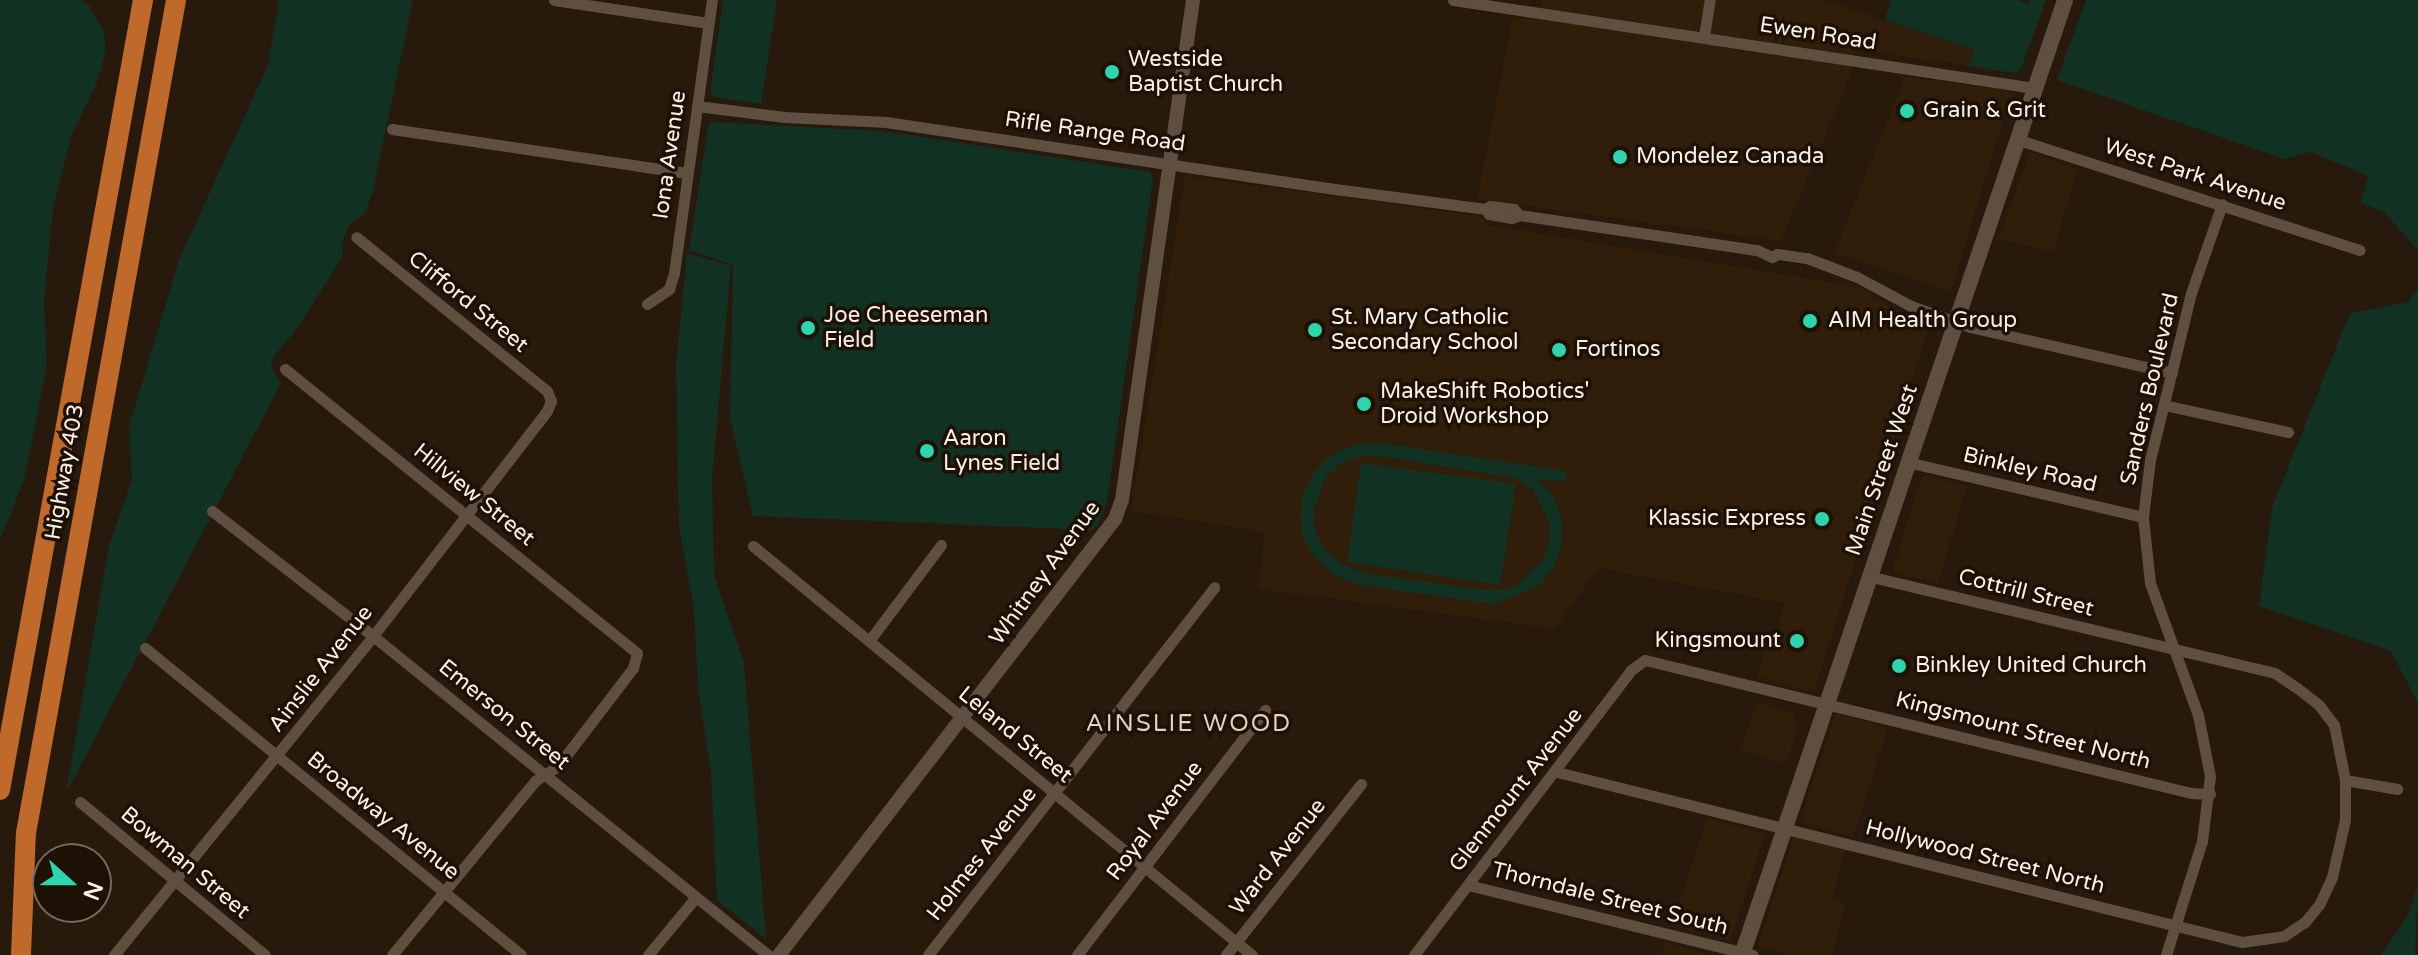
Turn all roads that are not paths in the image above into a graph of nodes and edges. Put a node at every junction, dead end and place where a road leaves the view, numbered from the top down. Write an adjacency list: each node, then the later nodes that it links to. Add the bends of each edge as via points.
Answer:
1 (143, 0): 49 (highway, Highway 403)
2 (176, 0): 62 (highway, Highway 403, via 26,833)
3 (554, 0): 9 (street)
4 (712, 0): 9 (street, Iona Avenue)
5 (1193, 0): 15 (street, Whitney Avenue)
6 (1453, 0): 10 (street, Ewen Road)
7 (1710, 0): 10 (street)
8 (2065, 0): 11 (main road, Main Street West)
9 (708, 23): 12 (street, Iona Avenue)
10 (1704, 36): 11 (street, Ewen Road)
11 (2034, 88): 14 (main road, Main Street West)
12 (697, 106): 15 (street, Rifle Range Road, via 886,122); 16 (street, Iona Avenue)
13 (392, 129): 16 (street)
14 (2016, 139): 17 (street, West Park Avenue); 21 (main road, Main Street West)
15 (1169, 163): 21 (street, Rifle Range Road, via 1777,254 1832,266 1911,306); 42 (street, Whitney Avenue, via 1122,500 1115,519)
16 (687, 173): 20 (street, Iona Avenue, via 674,273 669,289)
17 (2222, 204): 19 (street, West Park Avenue); 23 (street, Sanders Boulevard, via 2191,293)
18 (356, 237): 24 (street, Clifford Street, via 547,391)
19 (2360, 250)
20 (647, 304)
21 (1955, 321): 23 (street, Rifle Range Road); 27 (main road, Main Street West)
22 (285, 369): 29 (street, Hillview Street)
23 (2172, 373): 25 (street, Sanders Boulevard)
24 (551, 401): 29 (street, Ainslie Avenue)
25 (2164, 405): 26 (street); 30 (street, Sanders Boulevard)
26 (2288, 432)
27 (1907, 462): 30 (street, Binkley Road); 33 (main road, Main Street West)
28 (212, 511): 35 (street, Emerson Street)
29 (465, 514): 35 (street, Ainslie Avenue); 45 (street, Hillview Street, via 637,653 633,668 558,766)
30 (2143, 517): 38 (street, Sanders Boulevard, via 2150,583)
31 (941, 545): 36 (street)
32 (753, 546): 36 (street, Leland Street)
33 (1869, 576): 38 (street, Cottrill Street); 40 (main road, Main Street West)
34 (1214, 587): 50 (street, Holmes Avenue)
35 (373, 636): 43 (street, Ainslie Avenue); 45 (street, Emerson Street)
36 (869, 641): 42 (street, Leland Street)
37 (145, 648): 43 (street, Broadway Avenue)
38 (2173, 650): 46 (street, Cottrill Street, via 2275,673 2297,688 2334,725); 51 (street, Sanders Boulevard, via 2198,715)
39 (1655, 661): 40 (street, Kingsmount Street North); 44 (street, Glenmount Avenue, via 1636,663)
40 (1826, 704): 51 (street, Kingsmount Street North); 53 (main road, Main Street West)
41 (1265, 710): 54 (street, Royal Avenue)
42 (963, 718): 50 (street, Leland Street); 69 (street, Whitney Avenue)
43 (278, 756): 55 (street, Ainslie Avenue); 57 (street, Broadway Avenue)
44 (1557, 772): 53 (street, Hollywood Street North); 56 (street, Glenmount Avenue)
45 (545, 774): 57 (street); 58 (street, Emerson Street)
46 (2345, 780): 48 (street); 59 (street, Hollywood Street North, via 2345,820 2332,877 2305,922 2284,936 2256,942)
47 (1361, 784): 60 (street, Ward Avenue)
48 (2397, 789)
49 (0, 790)
50 (1054, 793): 54 (street, Leland Street); 70 (street, Holmes Avenue)
51 (2210, 794): 59 (street, Sanders Boulevard, via 2202,841)
52 (80, 802): 55 (street, Bowman Street)
53 (1784, 828): 59 (street, Hollywood Street North); 61 (main road, Main Street West)
54 (1145, 867): 60 (street, Leland Street); 71 (street, Royal Avenue)
55 (176, 880): 63 (street, Ainslie Avenue); 64 (street, Bowman Street)
56 (1468, 885): 61 (street, Thorndale Street South); 74 (street, Glenmount Avenue)
57 (444, 893): 65 (street); 66 (street, Broadway Avenue)
58 (696, 897): 67 (street); 68 (street, Emerson Street)
59 (2176, 925): 75 (street, Sanders Boulevard)
60 (1237, 942): 72 (street, Ward Avenue); 73 (street, Leland Street)
61 (1746, 954)
62 (21, 955)
63 (114, 955)
64 (265, 955)
65 (392, 955)
66 (521, 955)
67 (648, 955)
68 (768, 955)
69 (779, 955)
70 (928, 955)
71 (1077, 955)
72 (1226, 955)
73 (1252, 955)
74 (1414, 955)
75 (2166, 955)

